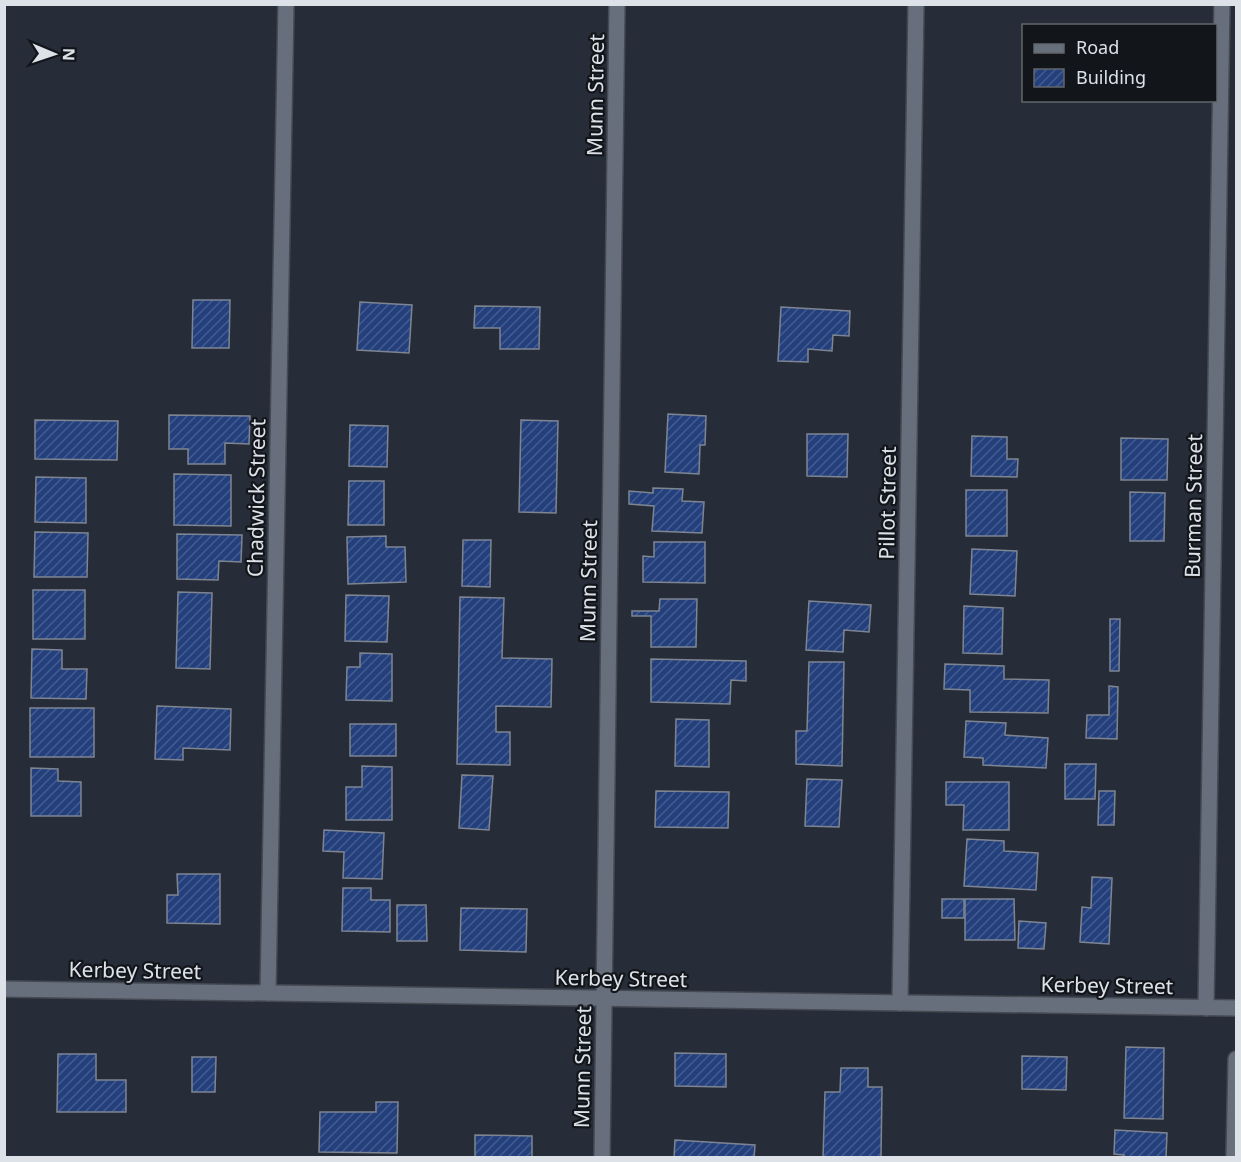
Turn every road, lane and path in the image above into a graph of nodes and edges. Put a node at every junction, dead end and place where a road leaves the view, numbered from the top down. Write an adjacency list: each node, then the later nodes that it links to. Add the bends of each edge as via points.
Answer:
1 (286, 4): 6 (street, Chadwick Street)
2 (617, 4): 7 (street, Munn Street)
3 (916, 4): 8 (street, Pillot Street)
4 (1222, 4): 9 (street, Burman Street)
5 (4, 989): 6 (street, Kerbey Street)
6 (268, 993): 7 (street, Kerbey Street)
7 (604, 998): 8 (street, Kerbey Street); 12 (street, Munn Street)
8 (900, 1003): 9 (street, Kerbey Street)
9 (1206, 1008): 10 (street, Kerbey Street)
10 (1236, 1008)
11 (1236, 1059): 13 (street)
12 (602, 1158)
13 (1234, 1158)

